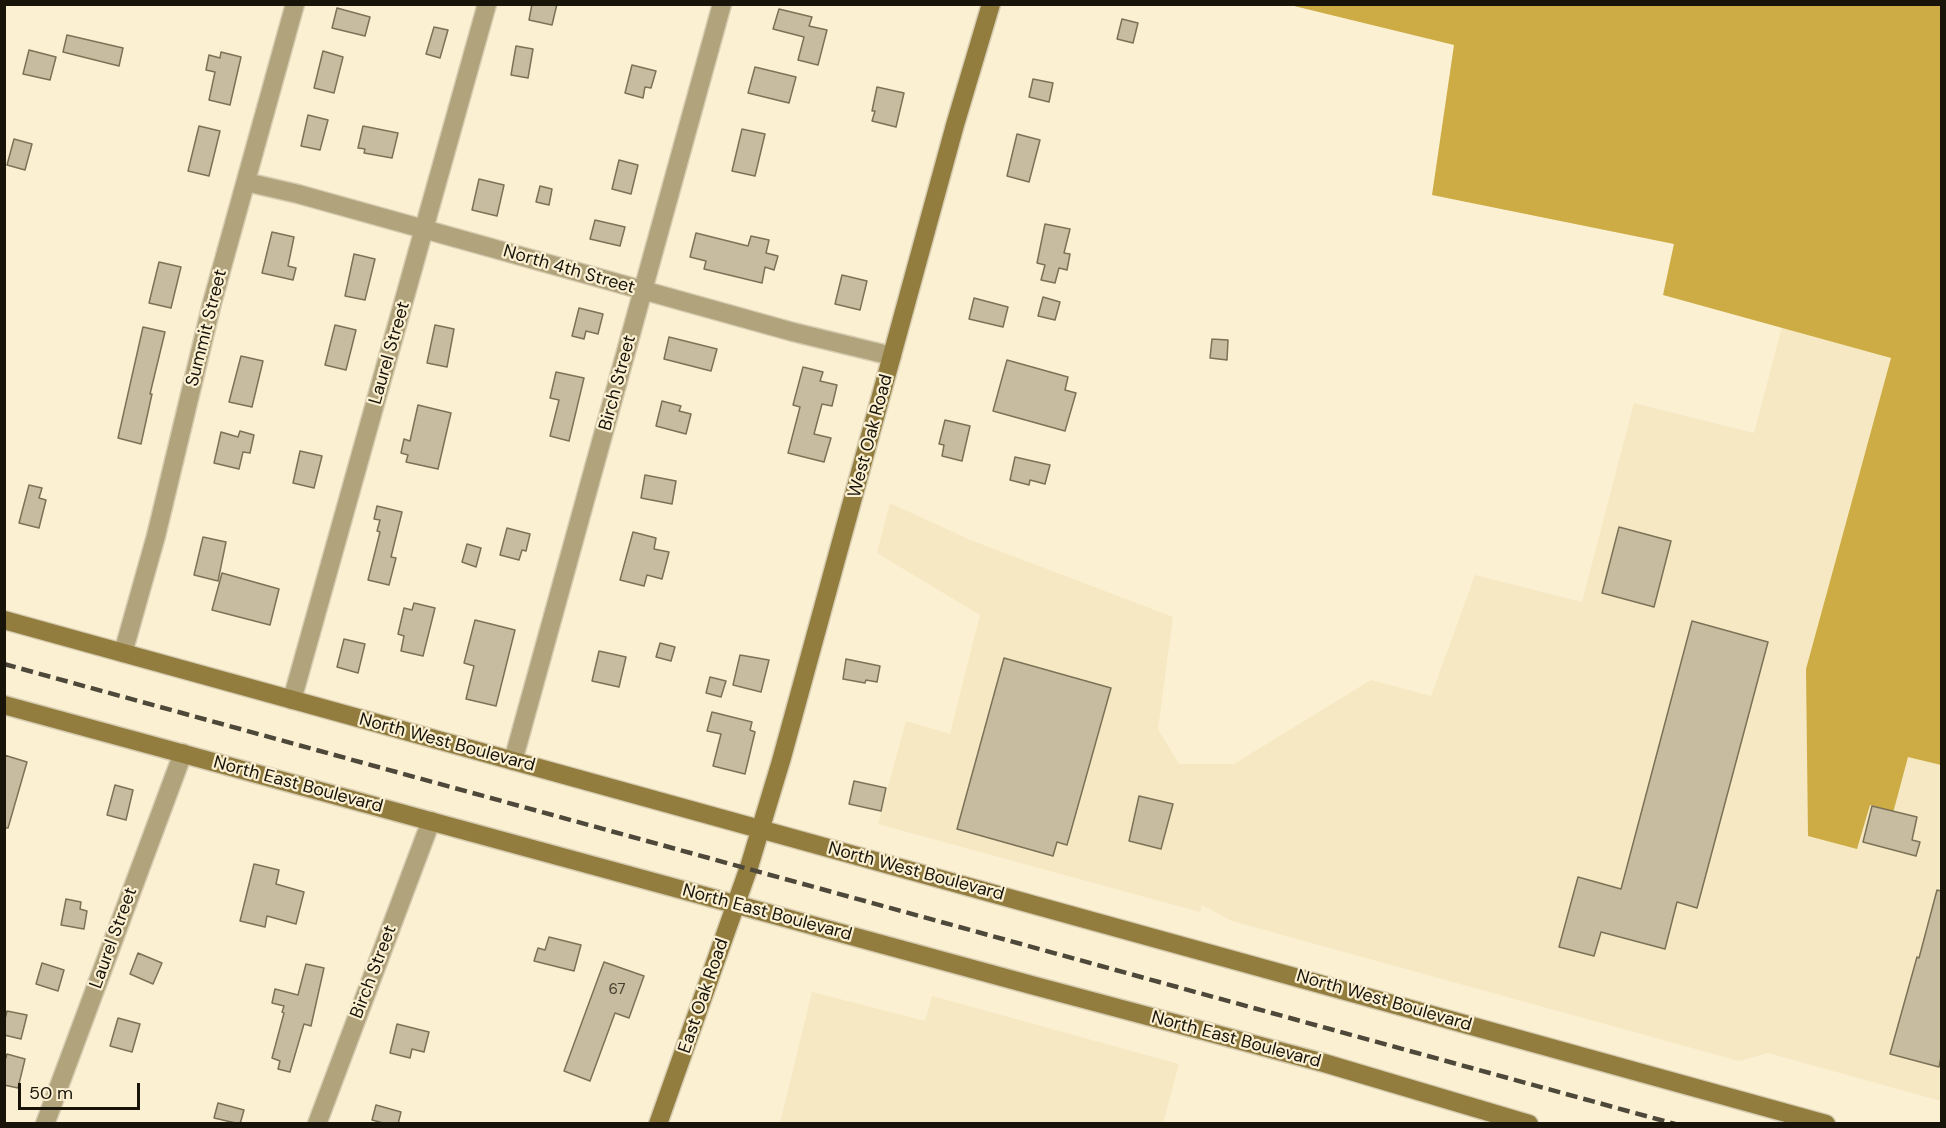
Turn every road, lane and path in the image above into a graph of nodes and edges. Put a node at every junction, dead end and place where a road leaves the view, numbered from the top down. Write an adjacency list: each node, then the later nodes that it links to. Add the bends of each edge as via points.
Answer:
1 (295, 4): 5 (street, Summit Street)
2 (486, 4): 6 (street, Laurel Street)
3 (722, 4): 7 (street, Birch Street)
4 (991, 4): 8 (main road, West Oak Road)
5 (246, 182): 6 (street, North 4th Street); 10 (street, Summit Street)
6 (424, 230): 7 (street, North 4th Street); 11 (street, Laurel Street)
7 (644, 291): 8 (street, North 4th Street); 14 (street, Birch Street)
8 (892, 356): 16 (main road, West Oak Road)
9 (4, 620): 10 (main road, North West Boulevard)
10 (123, 653): 11 (main road, North West Boulevard)
11 (292, 700): 14 (main road, North West Boulevard)
12 (4, 705): 13 (main road, North East Boulevard)
13 (183, 753): 15 (main road, North East Boulevard); 19 (street, Laurel Street)
14 (513, 761): 16 (main road, North West Boulevard)
15 (431, 821): 18 (main road, North East Boulevard); 20 (street, Birch Street)
16 (760, 829): 17 (main road, West Oak Road); 23 (main road, North West Boulevard)
17 (749, 867): 18 (main road, East Oak Road)
18 (736, 904): 21 (main road, East Oak Road); 22 (main road, North East Boulevard, via 1324,1063)
19 (45, 1124)
20 (317, 1124)
21 (658, 1124)
22 (1529, 1124)
23 (1827, 1124)

